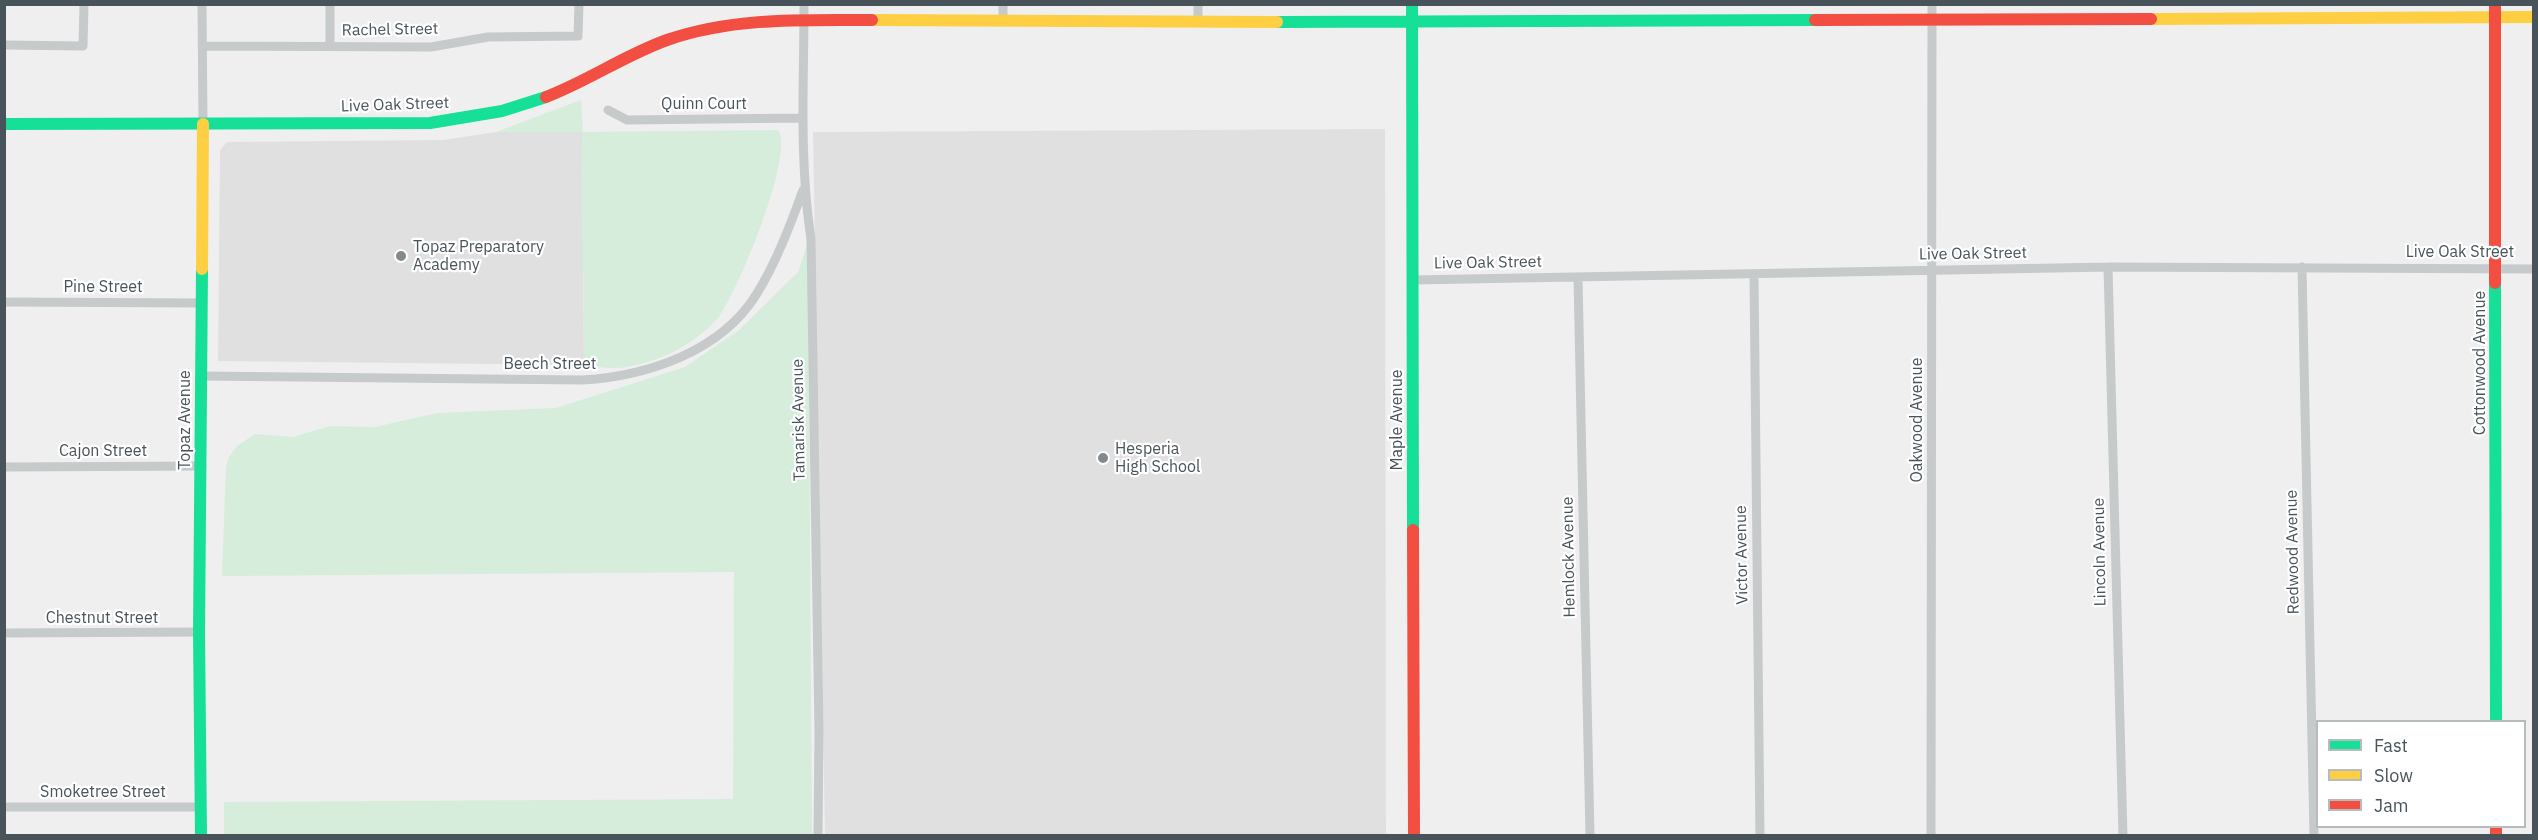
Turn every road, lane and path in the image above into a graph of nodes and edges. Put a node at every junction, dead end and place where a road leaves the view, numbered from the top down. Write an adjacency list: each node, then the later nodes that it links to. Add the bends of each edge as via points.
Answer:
1 (84, 4): 18 (street, via 83,46)
2 (202, 4): 19 (street, Topaz Avenue)
3 (330, 4): 20 (street)
4 (579, 4): 20 (street, Rachel Street, via 578,36 488,37 431,47)
5 (804, 4): 13 (street, Tamarisk Avenue)
6 (1004, 4): 15 (street)
7 (1198, 4): 16 (street)
8 (1412, 4): 17 (street, Maple Avenue)
9 (1932, 4): 14 (street, Oakwood Avenue)
10 (2495, 4): 12 (street, Cottonwood Avenue)
11 (2534, 17): 12 (street, Live Oak Street)
12 (2495, 18): 14 (street, Live Oak Street); 28 (street, Cottonwood Avenue)
13 (804, 20): 15 (street, Live Oak Street); 22 (street, Tamarisk Avenue); 24 (street, Live Oak Street, via 747,22 696,31 618,60 569,87 483,116 430,123)
14 (1932, 20): 17 (street, Live Oak Street); 30 (street, Oakwood Avenue)
15 (1003, 21): 16 (street, Live Oak Street)
16 (1198, 21): 17 (street, Live Oak Street)
17 (1412, 22): 33 (street, Maple Avenue)
18 (4, 45)
19 (202, 46): 20 (street, Rachel Street); 24 (street, Topaz Avenue)
20 (330, 46)
21 (608, 110): 22 (street, Quinn Court, via 627,120)
22 (801, 118): 25 (street, Tamarisk Avenue)
23 (4, 123): 24 (street, Live Oak Street)
24 (203, 124): 35 (street, Topaz Avenue)
25 (804, 188): 36 (street, Beech Street, via 784,242 755,297 730,325 705,344 663,365 614,378 584,380); 45 (street, Tamarisk Avenue, via 811,239)
26 (2108, 267): 27 (street, Live Oak Street); 30 (street, Live Oak Street); 50 (street, Lincoln Avenue)
27 (2302, 267): 28 (street, Live Oak Street); 51 (street, Redwood Avenue)
28 (2497, 269): 29 (street, Live Oak Street); 41 (street, Cottonwood Avenue)
29 (2534, 269)
30 (1932, 272): 31 (street, Live Oak Street); 49 (street, Oakwood Avenue)
31 (1754, 275): 32 (street, Live Oak Street); 48 (street, Victor Avenue)
32 (1578, 279): 33 (street, Live Oak Street); 47 (street, Hemlock Avenue)
33 (1414, 280): 46 (street, Maple Avenue)
34 (4, 302): 35 (street, Pine Street)
35 (201, 303): 36 (street, Topaz Avenue)
36 (201, 376): 37 (street, Topaz Avenue)
37 (202, 466): 38 (street, Cajon Street); 39 (street, Topaz Avenue)
38 (4, 467)
39 (199, 632): 40 (street, Chestnut Street); 43 (street, Topaz Avenue)
40 (4, 633)
41 (2496, 720)
42 (4, 807): 43 (street, Smoketree Street)
43 (201, 807): 44 (street, Topaz Avenue)
44 (201, 836)
45 (818, 836)
46 (1414, 836)
47 (1590, 836)
48 (1760, 836)
49 (1931, 836)
50 (2123, 836)
51 (2314, 836)

